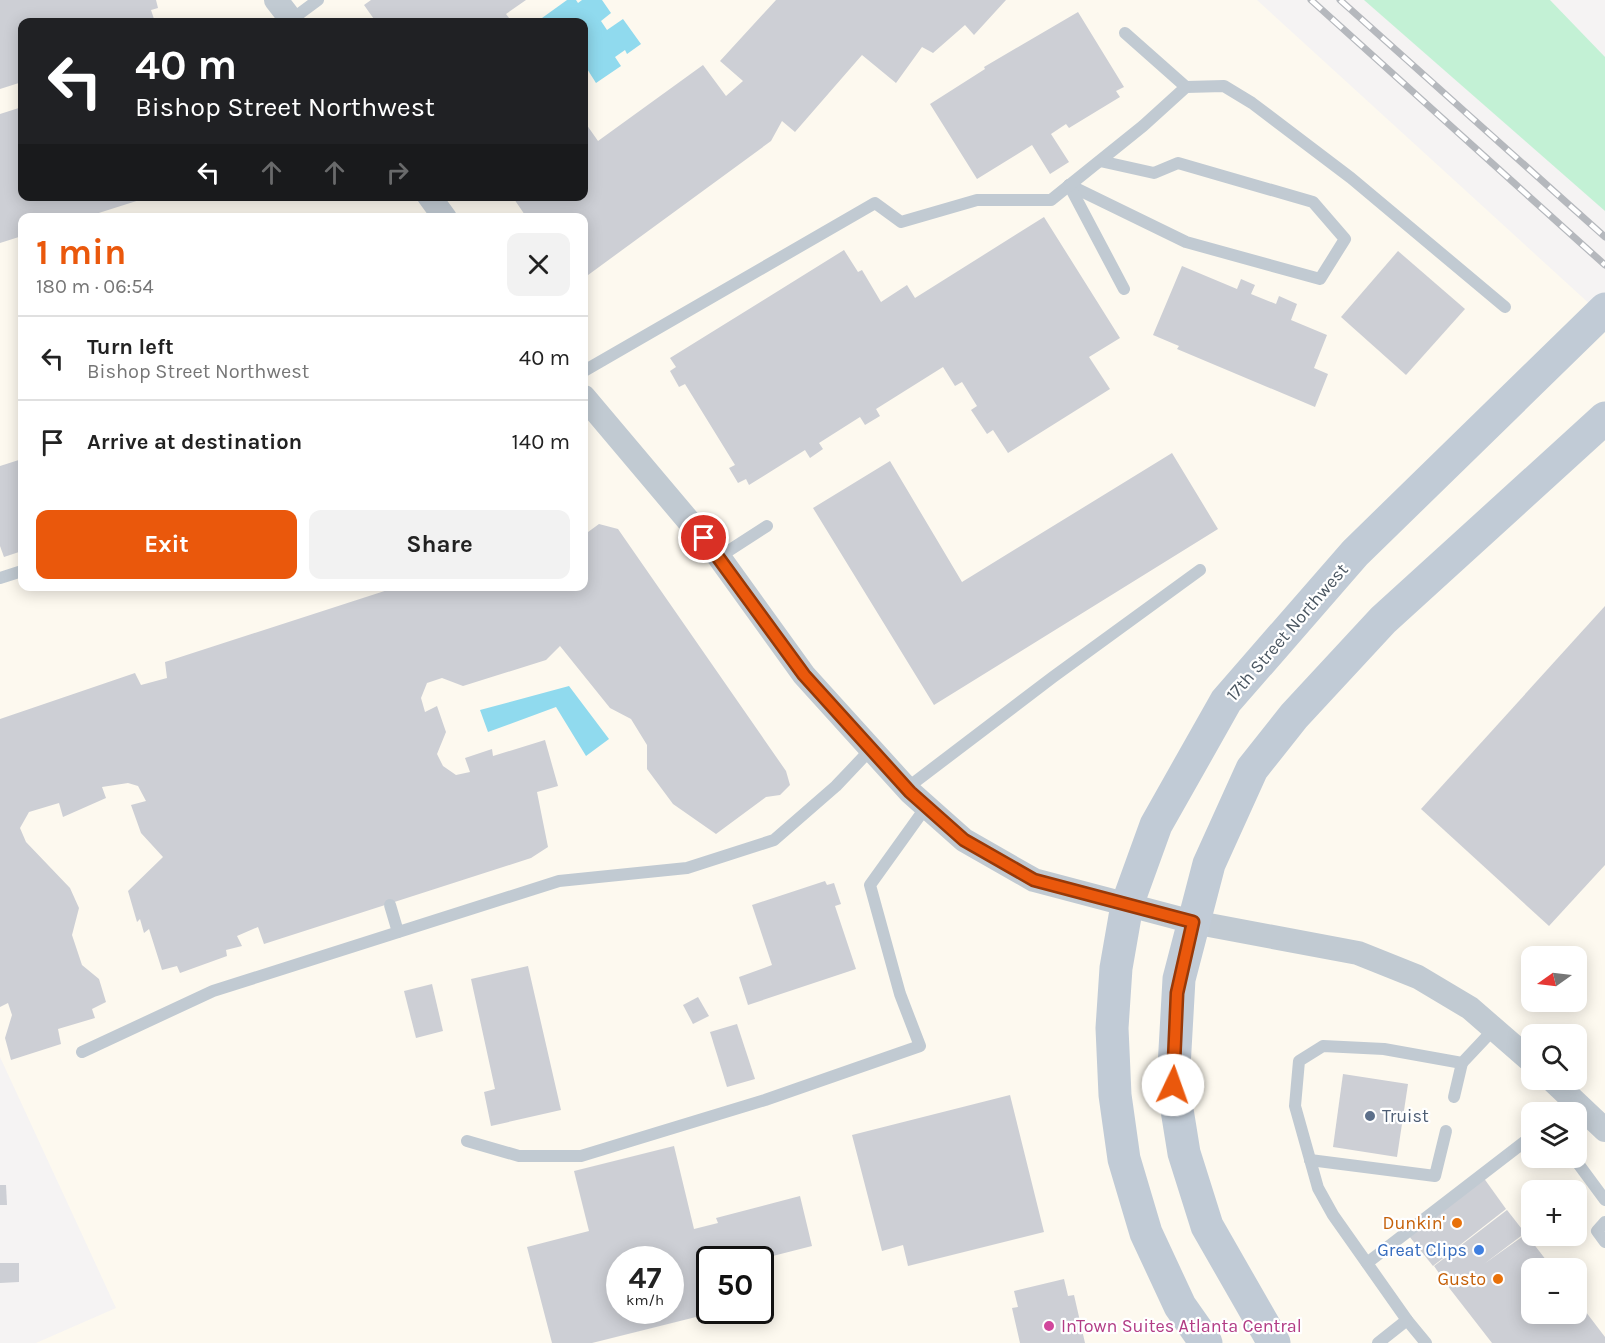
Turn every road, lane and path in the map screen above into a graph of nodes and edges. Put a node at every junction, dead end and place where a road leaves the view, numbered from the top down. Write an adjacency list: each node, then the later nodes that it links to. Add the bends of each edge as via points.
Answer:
1 (276, 0): 3 (street)
2 (318, 0): 4 (lane)
3 (290, 18)
4 (296, 18)
5 (1125, 33): 6 (lane)
6 (1186, 87): 7 (lane); 10 (lane, via 1224,86 1252,103 1351,178)
7 (1100, 160): 8 (lane); 8 (lane, via 1154,173 1178,163 1313,202 1345,239 1320,279 1186,242)
8 (1069, 185): 9 (lane); 12 (lane, via 1051,200 977,200 901,222 875,203)
9 (1124, 289)
10 (1505, 307)
11 (1605, 309): 24 (main road, 17th Street Northwest, via 1355,553 1226,701 1156,825)
12 (588, 369)
13 (588, 402): 16 (street)
14 (1605, 418): 25 (main road, via 1383,620 1294,716 1252,769 1204,877)
15 (767, 526): 16 (lane)
16 (719, 557): 20 (street, via 804,675)
17 (1200, 570): 21 (lane)
18 (18, 572): 19 (lane)
19 (0, 578)
20 (872, 748): 21 (street); 26 (lane, via 836,786 774,840 687,868 559,881)
21 (907, 788): 22 (street)
22 (926, 807): 24 (street, via 964,840 1034,880); 35 (lane, via 870,885 900,994 920,1046 765,1100 581,1156 519,1156)
23 (390, 904): 26 (lane)
24 (1127, 905): 25 (street); 44 (main road, 17th Street Northwest, via 1116,968 1112,1028 1115,1095 1124,1159 1146,1233 1180,1306)
25 (1193, 922): 27 (street, via 1358,954 1418,977 1470,1008); 45 (main road, via 1177,993 1173,1085 1184,1153 1207,1226)
26 (398, 932): 28 (lane, via 213,991)
27 (1494, 1029): 29 (street); 30 (lane)
28 (82, 1052)
29 (1521, 1052)
30 (1462, 1063): 32 (lane); 37 (lane, via 1384,1049 1323,1046 1299,1061 1295,1106)
31 (1563, 1090): 33 (street)
32 (1454, 1097)
33 (1605, 1130)
34 (1446, 1131): 37 (lane, via 1435,1176)
35 (467, 1141)
36 (1521, 1144): 42 (lane)
37 (1310, 1160): 42 (lane, via 1318,1188)
38 (1581, 1168): 39 (lane)
39 (1605, 1200)
40 (1605, 1222): 41 (lane, via 1597,1231)
41 (1605, 1242)
42 (1367, 1263): 43 (lane)
43 (1407, 1320): 46 (lane); 47 (lane)
44 (1206, 1343)
45 (1274, 1343)
46 (1378, 1343)
47 (1426, 1343)

